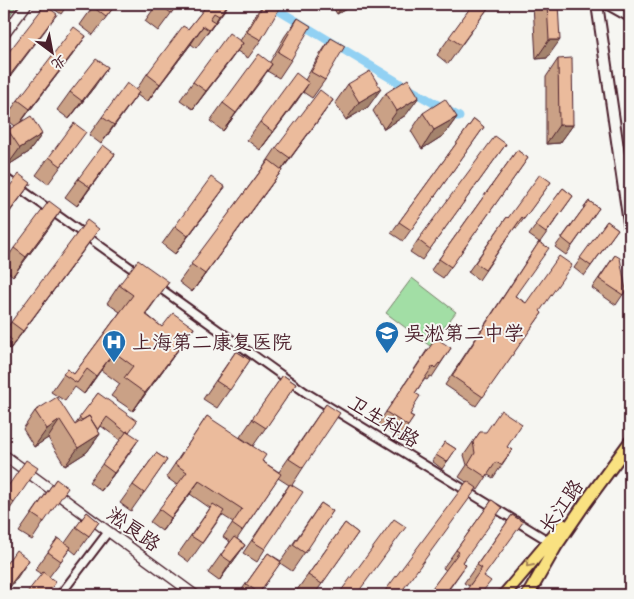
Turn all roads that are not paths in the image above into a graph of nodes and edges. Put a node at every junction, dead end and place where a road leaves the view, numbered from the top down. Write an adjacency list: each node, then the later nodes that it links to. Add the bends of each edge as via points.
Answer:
1 (27, 4): 5 (street)
2 (598, 4): 7 (main road)
3 (605, 4): 4 (street)
4 (630, 18)
5 (4, 35)
6 (4, 177): 11 (street, 卫生科路, via 305,392)
7 (630, 230)
8 (630, 442): 11 (main road, 长江路, via 586,502 566,521)
9 (4, 455): 10 (street, 淞良路)
10 (108, 532): 12 (street); 13 (street, 淞良路)
11 (552, 544): 14 (main road, one-way to 14); 15 (main road, 长江路)
12 (60, 595)
13 (195, 595)
14 (504, 595)
15 (528, 595)

